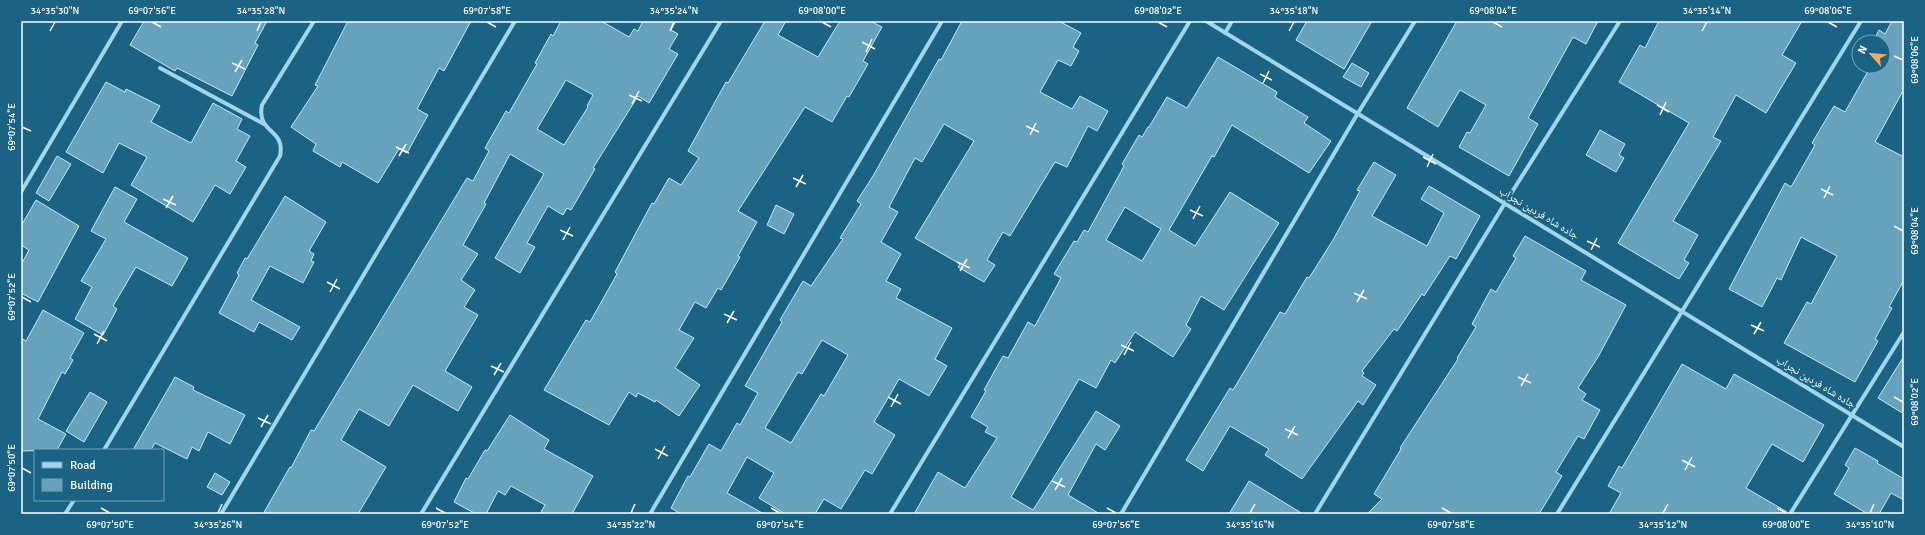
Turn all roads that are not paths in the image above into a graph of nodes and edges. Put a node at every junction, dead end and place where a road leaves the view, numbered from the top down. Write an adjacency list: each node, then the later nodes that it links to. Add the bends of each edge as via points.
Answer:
1 (122, 21): 16 (street)
2 (314, 21): 15 (street, via 262,105 260,114)
3 (515, 21): 25 (street)
4 (721, 21): 26 (street)
5 (942, 21): 27 (street)
6 (1190, 21): 28 (street)
7 (1206, 21): 12 (street, جاده شاه فردین نجراب)
8 (1232, 21): 12 (street)
9 (1415, 21): 14 (street)
10 (1620, 21): 17 (street)
11 (1862, 21): 18 (street)
12 (1225, 33): 14 (street, جاده شاه فردین نجراب)
13 (160, 68): 15 (street)
14 (1358, 113): 17 (street, جاده شاه فردین نجراب); 29 (street)
15 (264, 124): 22 (street, via 279,139 282,147 280,156)
16 (21, 192)
17 (1505, 203): 18 (street, جاده شاه فردین نجراب); 30 (street)
18 (1682, 311): 20 (street, جاده شاه فردین نجراب); 31 (street)
19 (1904, 332): 20 (street)
20 (1852, 415): 21 (street, جاده شاه فردین نجراب); 32 (street)
21 (1904, 447)
22 (105, 449)
23 (73, 501): 24 (street)
24 (65, 514)
25 (221, 514)
26 (421, 514)
27 (650, 514)
28 (890, 514)
29 (1121, 514)
30 (1315, 514)
31 (1557, 514)
32 (1790, 514)

